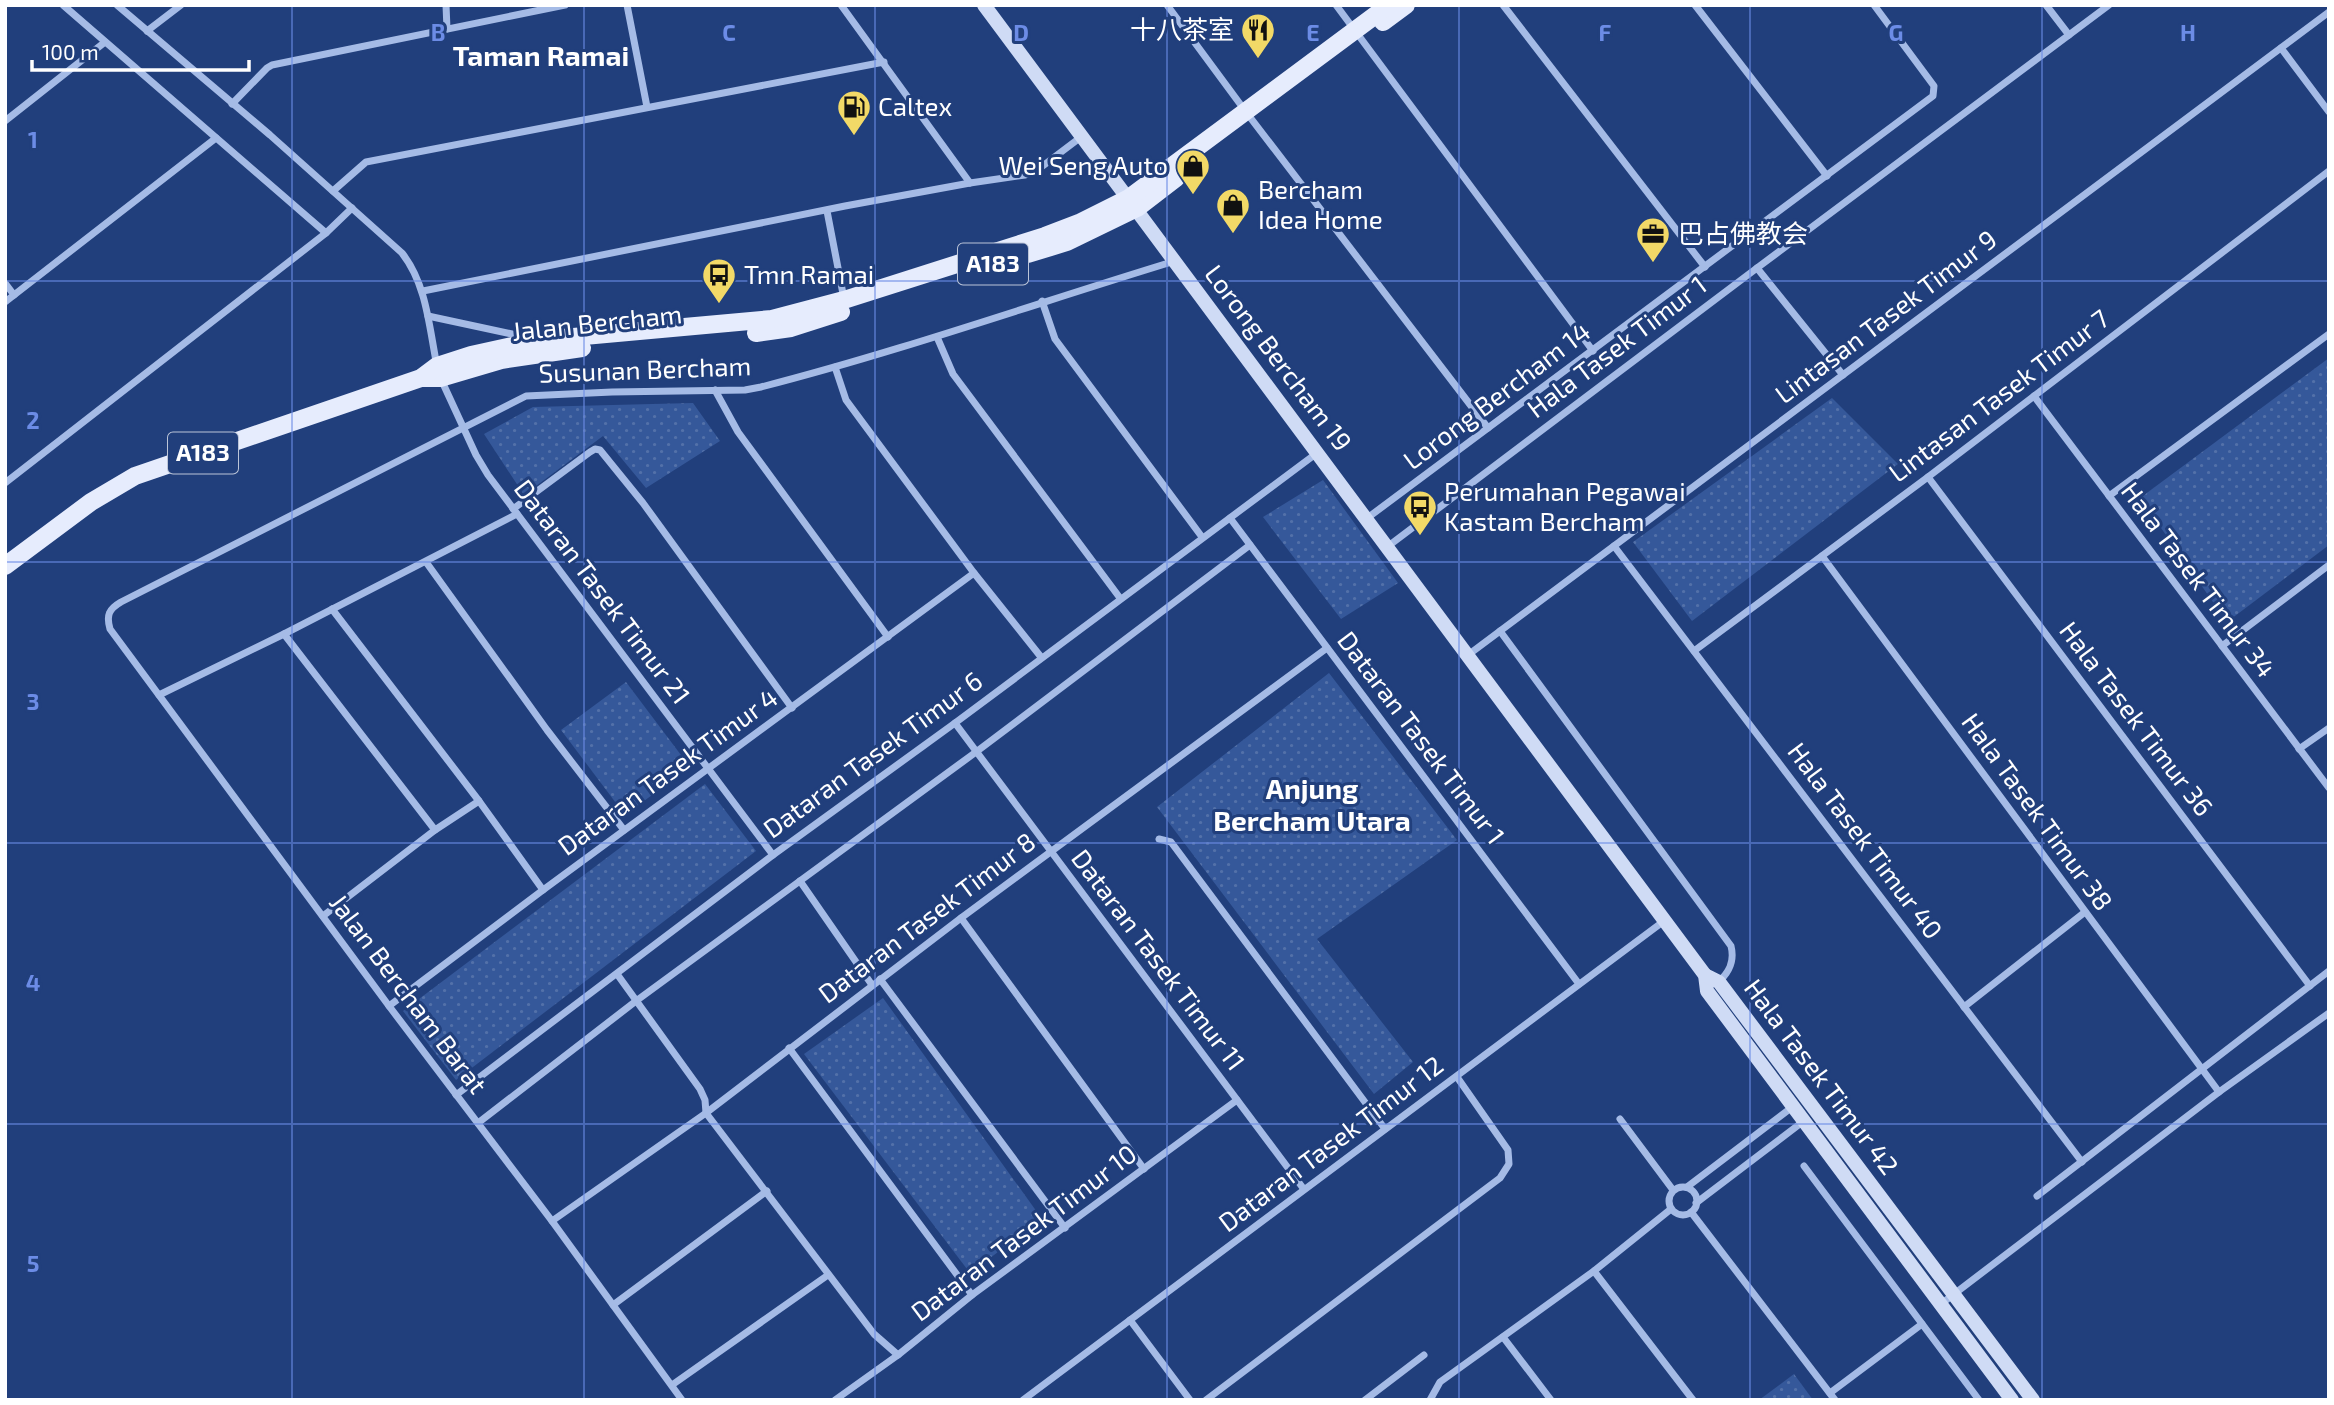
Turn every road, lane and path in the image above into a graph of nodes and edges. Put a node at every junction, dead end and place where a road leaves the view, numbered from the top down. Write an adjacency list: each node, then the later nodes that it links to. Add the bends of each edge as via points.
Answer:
1 (63, 5): 23 (street)
2 (117, 5): 20 (street, Dataran Tasek Timur 21)
3 (181, 5): 20 (street)
4 (446, 5): 19 (street)
5 (565, 5): 19 (street)
6 (627, 5): 27 (street)
7 (841, 5): 25 (street)
8 (984, 5): 31 (street, Lorong Bercham 19)
9 (1167, 5): 29 (street)
10 (1336, 5): 21 (street)
11 (1390, 5): 21 (main road, Jalan Bercham / A183)
12 (1406, 5): 21 (main road, Jalan Bercham / A183)
13 (1503, 5): 42 (street)
14 (1695, 5): 34 (street)
15 (1874, 5): 34 (street, Lorong Bercham 14, via 1931,81 1934,96)
16 (2046, 5): 22 (street)
17 (2109, 5): 22 (street, Hala Tasek Timur 1)
18 (2329, 12): 24 (street, Lintasan Tasek Timur 9)
19 (447, 29): 26 (street, via 272,65)
20 (147, 31): 26 (street, Dataran Tasek Timur 21)
21 (1358, 35): 29 (main road, Jalan Bercham / A183); 54 (street)
22 (2069, 35): 43 (street, Hala Tasek Timur 1)
23 (105, 41): 30 (street); 32 (street)
24 (2281, 48): 28 (street); 57 (street, Lintasan Tasek Timur 9)
25 (884, 62): 27 (street); 35 (street)
26 (232, 104): 36 (street, Dataran Tasek Timur 21)
27 (647, 107): 36 (street, via 366,162)
28 (2329, 112)
29 (1249, 117): 37 (main road, Jalan Bercham / A183); 61 (street)
30 (5, 121)
31 (1082, 136): 35 (street, via 1026,175); 37 (street, Lorong Bercham 19)
32 (216, 138): 40 (street); 46 (street)
33 (2329, 171): 59 (street, Lintasan Tasek Timur 7)
34 (1827, 176): 42 (street, Lorong Bercham 14)
35 (970, 183): 39 (street)
36 (333, 191): 38 (street, Dataran Tasek Timur 21)
37 (1133, 203): 41 (street, Lorong Bercham 19); 49 (main road, Jalan Bercham / A183)
38 (352, 208): 40 (street); 45 (street, Dataran Tasek Timur 21, via 402,253)
39 (827, 211): 45 (street); 49 (street)
40 (326, 233): 64 (street)
41 (1175, 260): 47 (street, Susunan Bercham); 62 (street, Lorong Bercham 19)
42 (1705, 267): 54 (street, Lorong Bercham 14)
43 (1757, 268): 57 (street); 72 (street, Hala Tasek Timur 1)
44 (5, 283): 46 (street)
45 (423, 291): 50 (street, Dataran Tasek Timur 21)
46 (14, 295): 48 (street)
47 (1042, 301): 52 (street, Susunan Bercham); 69 (street, via 1055,339)
48 (5, 302)
49 (845, 305): 53 (main road, Jalan Bercham / A183, via 762,321); 56 (main road, Jalan Bercham / A183, via 777,331 588,346)
50 (428, 316): 53 (street); 56 (street, Dataran Tasek Timur 21)
51 (2329, 334): 65 (street)
52 (937, 337): 55 (street, Susunan Bercham); 78 (street, via 953,374)
53 (540, 340): 56 (main road, Jalan Bercham / A183, via 471,355)
54 (1593, 351): 61 (street, Lorong Bercham 14)
55 (835, 367): 58 (street, Susunan Bercham, via 761,387); 77 (street, via 846,400)
56 (439, 372): 60 (street, Dataran Tasek Timur 21); 76 (main road, Jalan Bercham / A183, via 135,476 91,502)
57 (1843, 375): 71 (street, Lintasan Tasek Timur 9)
58 (715, 390): 60 (street, Susunan Bercham, via 526,396); 83 (street, via 738,432)
59 (2034, 396): 63 (street, Lintasan Tasek Timur 7); 65 (street, Hala Tasek Timur 34)
60 (463, 428): 66 (street, Dataran Tasek Timur 21, via 488,475); 80 (street, Susunan Bercham)
61 (1488, 428): 68 (street, Lorong Bercham 14)
62 (1317, 452): 67 (street, Dataran Tasek Timur 6); 68 (street, Lorong Bercham 19)
63 (1928, 477): 73 (street, Lintasan Tasek Timur 7); 116 (street, Hala Tasek Timur 36)
64 (5, 483)
65 (2109, 496): 84 (street, Hala Tasek Timur 34)
66 (515, 511): 74 (street); 90 (street, via 594,449 600,450); 95 (street, Dataran Tasek Timur 21)
67 (1230, 518): 69 (street, Dataran Tasek Timur 6); 70 (street, Dataran Tasek Timur 1)
68 (1366, 519): 72 (street, Lorong Bercham 19)
69 (1202, 537): 78 (street, Dataran Tasek Timur 6)
70 (1250, 545): 85 (street, Dataran Tasek Timur 1); 94 (street)
71 (1614, 546): 81 (street, Lintasan Tasek Timur 9); 86 (street, Hala Tasek Timur 40)
72 (1387, 547): 87 (street, Lorong Bercham 19)
73 (1822, 556): 86 (street, Lintasan Tasek Timur 7); 105 (street, Hala Tasek Timur 38)
74 (426, 562): 79 (street); 99 (street)
75 (2329, 565): 84 (street)
76 (5, 566)
77 (974, 573): 83 (street, Dataran Tasek Timur 4); 88 (street)
78 (1121, 598): 88 (street, Dataran Tasek Timur 6)
79 (332, 609): 82 (street); 97 (street)
80 (108, 611): 89 (street, Jalan Bercham Barat, via 110,629)
81 (1500, 631): 87 (street, Lintasan Tasek Timur 9); 113 (street, via 1731,946 1731,967)
82 (284, 634): 89 (street); 98 (street)
83 (888, 637): 90 (street, Dataran Tasek Timur 4)
84 (2222, 646): 93 (street, Hala Tasek Timur 34)
85 (1327, 648): 101 (street, Dataran Tasek Timur 8); 114 (street, Dataran Tasek Timur 1)
86 (1694, 651): 120 (street, Hala Tasek Timur 40)
87 (1468, 655): 108 (street, Lorong Bercham 19)
88 (1041, 657): 91 (street, Dataran Tasek Timur 6)
89 (159, 695): 106 (street, Jalan Bercham Barat)
90 (792, 708): 95 (street, Dataran Tasek Timur 4)
91 (955, 723): 94 (street, Dataran Tasek Timur 11); 102 (street, Dataran Tasek Timur 6)
92 (2329, 728): 93 (street)
93 (2299, 749): 96 (street, Hala Tasek Timur 34)
94 (976, 752): 101 (street, Dataran Tasek Timur 11); 103 (street)
95 (708, 769): 99 (street, Dataran Tasek Timur 4); 102 (street, Dataran Tasek Timur 21)
96 (2329, 788)
97 (479, 801): 98 (street); 104 (street)
98 (435, 830): 106 (street)
99 (624, 830): 104 (street, Dataran Tasek Timur 4)
100 (1159, 839): 135 (street, via 1171,842)
101 (1050, 851): 107 (street, Dataran Tasek Timur 8); 128 (street, Dataran Tasek Timur 11)
102 (773, 855): 110 (street, Dataran Tasek Timur 6)
103 (800, 881): 115 (street); 118 (street)
104 (543, 890): 119 (street, Dataran Tasek Timur 4)
105 (2085, 912): 120 (street); 123 (street, Hala Tasek Timur 38)
106 (323, 916): 119 (street, Jalan Bercham Barat)
107 (961, 918): 112 (street, Dataran Tasek Timur 8); 138 (street)
108 (1664, 920): 111 (street, Lorong Bercham 19); 114 (street, Dataran Tasek Timur 12)
109 (2329, 971): 116 (street)
110 (617, 974): 118 (street); 126 (street, Dataran Tasek Timur 6)
111 (1704, 975): 113 (street, Hala Tasek Timur 42); 117 (street, Hala Tasek Timur 42)
112 (880, 979): 115 (street, Dataran Tasek Timur 8); 148 (street)
113 (1719, 982): 117 (street); 127 (street, Hala Tasek Timur 42)
114 (1579, 984): 124 (street, Dataran Tasek Timur 12)
115 (872, 985): 122 (street, Dataran Tasek Timur 8)
116 (2310, 986): 123 (street)
117 (1707, 991): 129 (street, Hala Tasek Timur 42)
118 (636, 1001): 131 (street, via 700,1089); 134 (street)
119 (389, 1006): 126 (street, Jalan Bercham Barat)
120 (1964, 1007): 136 (street, Hala Tasek Timur 40)
121 (2329, 1013): 125 (street)
122 (789, 1048): 131 (street, Dataran Tasek Timur 8); 152 (street)
123 (2202, 1070): 125 (street, Hala Tasek Timur 38); 136 (street)
124 (1457, 1077): 135 (street, Dataran Tasek Timur 12); 166 (street, via 1508,1150 1509,1164 1500,1178)
125 (2219, 1092): 151 (street)
126 (456, 1094): 134 (street, Jalan Bercham Barat)
127 (1805, 1097): 129 (street); 130 (street, Hala Tasek Timur 42)
128 (1237, 1100): 138 (street, Dataran Tasek Timur 10); 139 (street, Dataran Tasek Timur 11)
129 (1793, 1107): 133 (street, Hala Tasek Timur 42); 140 (street)
130 (1816, 1111): 133 (street); 151 (street, Hala Tasek Timur 42)
131 (706, 1113): 142 (street); 147 (street, Dataran Tasek Timur 8)
132 (1620, 1119): 141 (street)
133 (1804, 1121): 144 (street); 153 (street, Hala Tasek Timur 42)
134 (478, 1123): 147 (street, Jalan Bercham Barat)
135 (1385, 1129): 139 (street, Dataran Tasek Timur 12)
136 (2082, 1162): 143 (street)
137 (1804, 1166): 156 (street)
138 (1144, 1169): 148 (street, Dataran Tasek Timur 10)
139 (1303, 1188): 155 (street, Dataran Tasek Timur 12)
140 (1687, 1188): 141 (street); 144 (street, via 1695,1194)
141 (1673, 1190): 145 (street)
142 (767, 1191): 150 (street); 154 (street)
143 (2037, 1196)
144 (1696, 1203): 146 (street)
145 (1671, 1209): 146 (street, via 1678,1214); 149 (street)
146 (1691, 1212): 161 (street)
147 (552, 1222): 154 (street, Jalan Bercham Barat)
148 (1065, 1228): 152 (street, Dataran Tasek Timur 10)
149 (1594, 1271): 157 (street); 170 (street)
150 (828, 1275): 158 (street, via 874,1334); 160 (street)
151 (1954, 1294): 153 (street); 173 (street, Hala Tasek Timur 42)
152 (972, 1295): 158 (street, Dataran Tasek Timur 10)
153 (1941, 1304): 172 (street, Hala Tasek Timur 42)
154 (613, 1305): 160 (street, Jalan Bercham Barat)
155 (1130, 1320): 164 (street, Dataran Tasek Timur 12); 165 (street)
156 (1922, 1324): 161 (street); 171 (street)
157 (1503, 1337): 168 (street, via 1440,1382); 169 (street)
158 (898, 1354): 163 (street, Dataran Tasek Timur 10)
159 (1424, 1355): 167 (street)
160 (672, 1385): 162 (street, Jalan Bercham Barat)
161 (1833, 1396)
162 (682, 1400)
163 (835, 1400)
164 (1023, 1400)
165 (1190, 1400)
166 (1206, 1400)
167 (1365, 1400)
168 (1430, 1400)
169 (1551, 1400)
170 (1693, 1400)
171 (1979, 1400)
172 (2012, 1400)
173 (2033, 1400)

